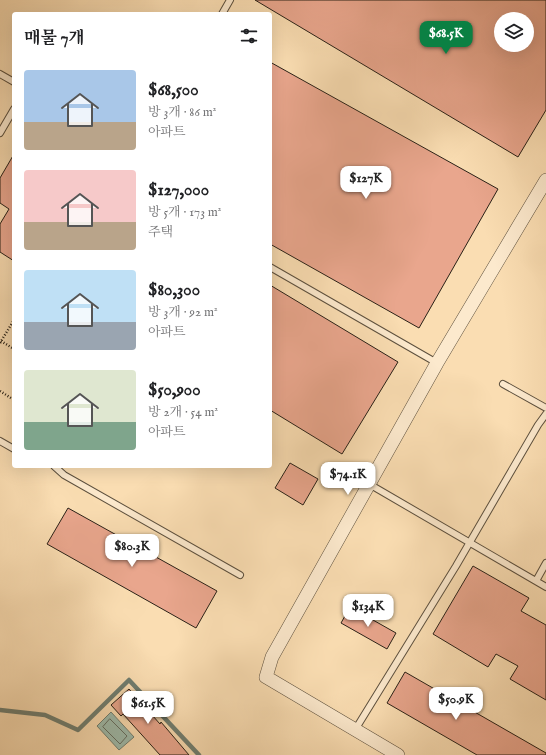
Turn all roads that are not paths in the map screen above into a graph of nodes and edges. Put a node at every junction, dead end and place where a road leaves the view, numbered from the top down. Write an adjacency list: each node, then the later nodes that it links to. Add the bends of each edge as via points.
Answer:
1 (230, 0): 2 (lane)
2 (223, 12)
3 (0, 74): 4 (lane)
4 (12, 81)
5 (12, 112): 6 (lane)
6 (0, 133)
7 (544, 189): 9 (street)
8 (272, 269): 9 (lane)
9 (437, 363): 16 (street)
10 (503, 384): 11 (lane)
11 (546, 408)
12 (546, 414): 17 (lane)
13 (0, 441): 14 (lane)
14 (12, 448)
15 (56, 468): 19 (lane, via 64,475)
16 (369, 484): 17 (lane); 22 (street, via 272,657 266,677)
17 (469, 542): 20 (lane); 22 (lane)
18 (546, 563): 20 (lane)
19 (240, 575)
20 (536, 581): 21 (lane)
21 (546, 587)
22 (356, 730): 23 (street)
23 (398, 755)

